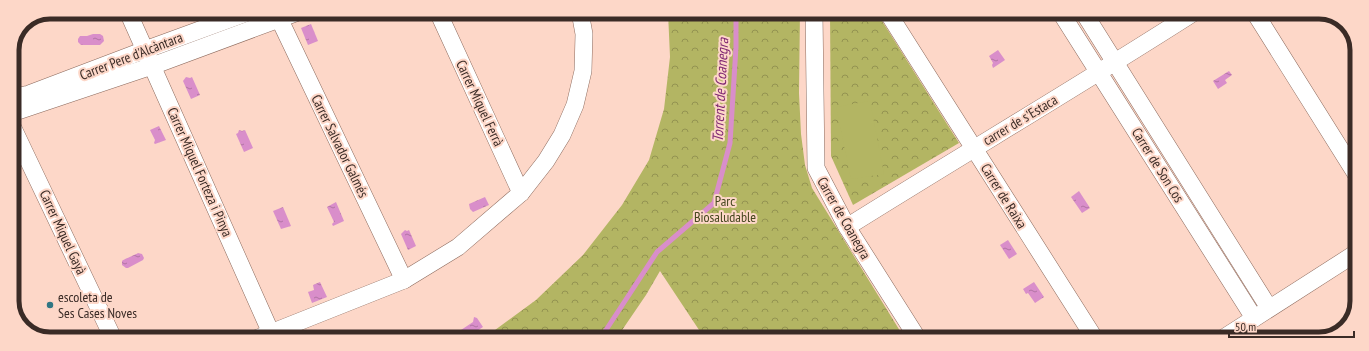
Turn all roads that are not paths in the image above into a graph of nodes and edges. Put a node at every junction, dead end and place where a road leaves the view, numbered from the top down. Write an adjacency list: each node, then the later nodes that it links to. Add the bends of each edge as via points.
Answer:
1 (131, 19): 13 (street, Carrer Miquel Forteza i Pinya)
2 (230, 19): 13 (street, Carrer Pere d'Alcàntara)
3 (270, 19): 15 (street)
4 (279, 19): 25 (street, Carrer Salvador Galmés)
5 (441, 19): 22 (street, Carrer Miquel Ferrà)
6 (581, 19): 22 (street, via 584,34 583,71 575,105 562,135)
7 (814, 19): 23 (street, Carrer de Coanegra, via 816,168)
8 (892, 19): 20 (street, Carrer de Raixa)
9 (1065, 19): 16 (street, Carrer de Son Cos)
10 (1088, 19): 14 (street, Carrer de Son Cos)
11 (1184, 19): 14 (street, carrer de s'Estaca)
12 (1259, 19): 21 (street)
13 (145, 50): 15 (street, Carrer Miquel Forteza i Pinya); 17 (street, Carrer Pere d'Alcàntara)
14 (1115, 63): 16 (street, carrer de s'Estaca); 26 (street, Carrer de Son Cos)
15 (152, 66): 18 (street); 29 (street, Carrer Miquel Forteza i Pinya)
16 (1099, 72): 20 (street, carrer de s'Estaca); 27 (street, Carrer de Son Cos)
17 (19, 96)
18 (19, 111)
19 (19, 141): 28 (street, Carrer Miquel Gayà)
20 (974, 148): 23 (street, carrer de s'Estaca); 32 (street, Carrer de Raixa)
21 (1350, 164)
22 (521, 193): 25 (street, via 458,247)
23 (848, 226): 31 (street, Carrer de Coanegra)
24 (1350, 257): 26 (street)
25 (404, 280): 30 (street)
26 (1269, 308): 27 (street)
27 (1254, 318): 33 (street)
28 (110, 332)
29 (262, 332)
30 (274, 332)
31 (914, 332)
32 (1091, 332)
33 (1233, 332)

